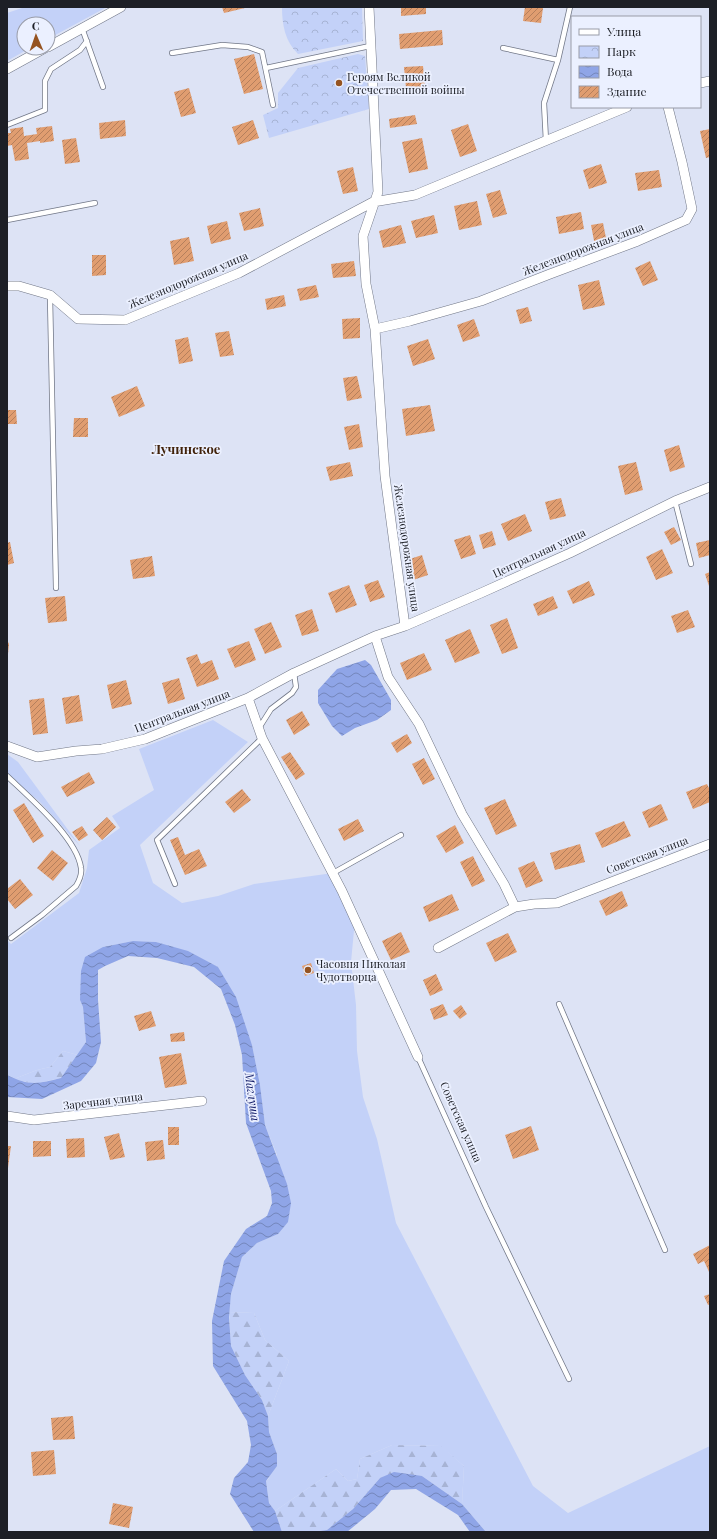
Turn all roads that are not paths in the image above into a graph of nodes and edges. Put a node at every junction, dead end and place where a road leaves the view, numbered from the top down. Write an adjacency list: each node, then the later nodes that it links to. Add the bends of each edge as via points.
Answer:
1 (121, 7): 4 (street)
2 (369, 7): 7 (street, Железнодорожная улица)
3 (570, 7): 11 (lane)
4 (82, 28): 5 (lane); 6 (street)
5 (87, 41): 14 (lane); 18 (lane, via 80,50 51,69 45,81 45,110)
6 (56, 42)
7 (370, 46): 12 (lane); 20 (street, Железнодорожная улица, via 378,192)
8 (503, 48): 11 (lane)
9 (172, 54): 12 (lane, via 222,45 248,47 262,52)
10 (31, 56): 13 (street)
11 (558, 60): 19 (lane, via 544,103)
12 (266, 68): 15 (lane)
13 (7, 69)
14 (103, 87)
15 (273, 105)
16 (624, 108): 19 (street, Железнодорожная улица)
17 (668, 108): 25 (street, Железнодорожная улица, via 692,209 686,220 481,301 410,322)
18 (7, 125)
19 (546, 141): 20 (street, Железнодорожная улица, via 415,195)
20 (373, 202): 24 (street, Железнодорожная улица, via 239,273 125,320 78,319); 25 (street, Железнодорожная улица, via 363,236 366,284)
21 (95, 203): 22 (lane)
22 (7, 220)
23 (7, 286): 24 (street, Железнодорожная улица, via 19,286)
24 (50, 295): 29 (lane)
25 (375, 329): 30 (street, Железнодорожная улица, via 385,476)
26 (710, 487): 27 (street, Центральная улица)
27 (675, 501): 28 (lane); 30 (street, Центральная улица, via 570,553)
28 (691, 564)
29 (56, 588)
30 (405, 626): 31 (street, Центральная улица)
31 (375, 636): 32 (street, Центральная улица); 42 (street, via 388,677 419,724 462,814)
32 (294, 673): 33 (street, Центральная улица); 34 (lane, via 296,687 271,709)
33 (248, 698): 34 (street); 36 (street, Центральная улица, via 145,739 102,749 37,757)
34 (259, 728): 35 (street)
35 (262, 738): 40 (street); 41 (lane, via 157,840)
36 (7, 746)
37 (7, 776): 43 (lane, via 65,836 75,850 81,869 80,880 76,886)
38 (401, 835): 40 (lane)
39 (710, 844): 42 (street, Советская улица, via 557,903)
40 (333, 873): 46 (street, Советская улица)
41 (175, 884)
42 (515, 907): 44 (street, Советская улица)
43 (11, 938)
44 (438, 948)
45 (559, 1004): 49 (lane)
46 (418, 1057): 50 (lane, Советская улица, via 486,1207)
47 (202, 1101): 48 (street, Заречная улица, via 34,1120)
48 (7, 1116)
49 (665, 1250)
50 (569, 1379)

